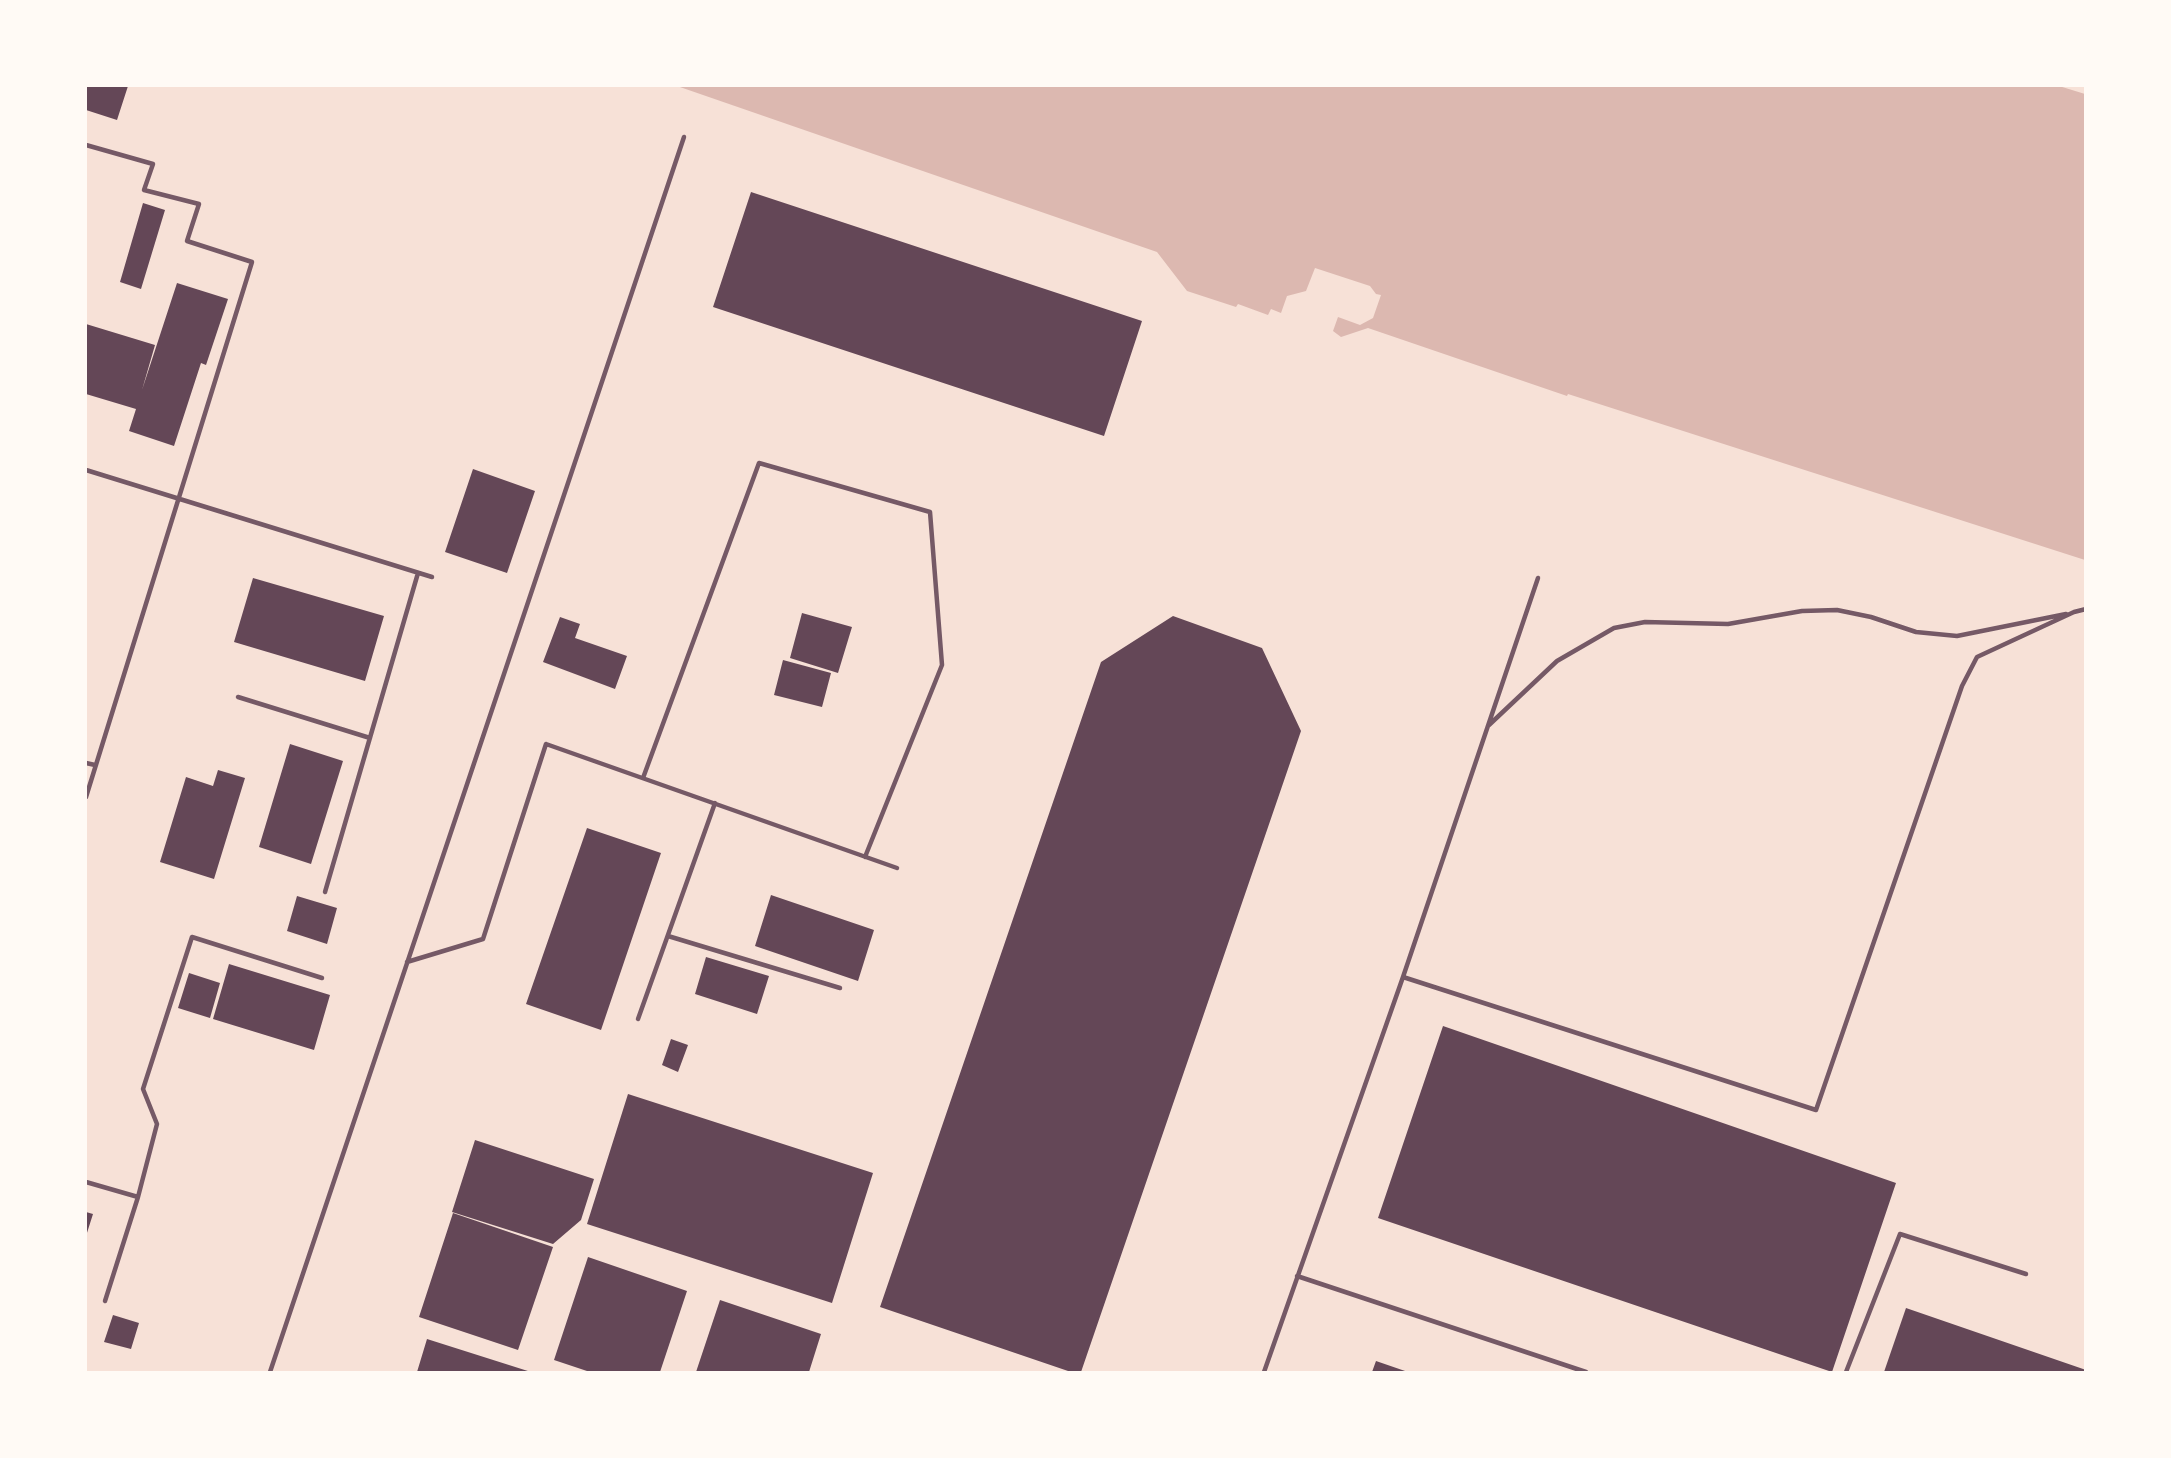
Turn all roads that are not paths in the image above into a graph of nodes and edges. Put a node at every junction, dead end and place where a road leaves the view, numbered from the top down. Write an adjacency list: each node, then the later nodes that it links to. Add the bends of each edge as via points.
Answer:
1 (684, 137): 22 (lane)
2 (86, 145): 4 (lane, via 153,164 144,190 199,204 187,241 252,262)
3 (86, 470): 4 (lane)
4 (178, 498): 5 (lane); 14 (lane)
5 (418, 573): 6 (lane); 12 (lane)
6 (432, 577)
7 (1538, 578): 11 (lane)
8 (2085, 609): 9 (lane)
9 (2074, 612): 11 (lane, via 1957,636 1916,632 1871,616 1838,610 1802,611 1728,624 1645,622 1614,628 1557,662); 23 (lane, via 1977,657 1967,676 1816,1110)
10 (238, 697): 12 (lane)
11 (1488, 726): 23 (lane)
12 (370, 738): 20 (lane)
13 (86, 763): 14 (lane)
14 (95, 765): 16 (lane)
15 (643, 778): 17 (lane); 18 (lane, via 759,463 930,512 942,665); 22 (lane, via 546,744 483,939)
16 (86, 797)
17 (715, 803): 18 (lane); 21 (lane)
18 (866, 857): 19 (lane)
19 (897, 868)
20 (325, 892)
21 (668, 936): 25 (lane); 26 (lane)
22 (408, 962): 32 (lane)
23 (1402, 977): 30 (lane)
24 (322, 978): 28 (lane, via 192,937 143,1089 157,1124)
25 (840, 988)
26 (638, 1020)
27 (86, 1182): 28 (lane)
28 (138, 1197): 31 (lane)
29 (2026, 1274): 35 (lane, via 1900,1234)
30 (1298, 1276): 33 (lane); 34 (lane)
31 (105, 1301)
32 (270, 1372)
33 (1264, 1372)
34 (1586, 1372)
35 (1846, 1372)

